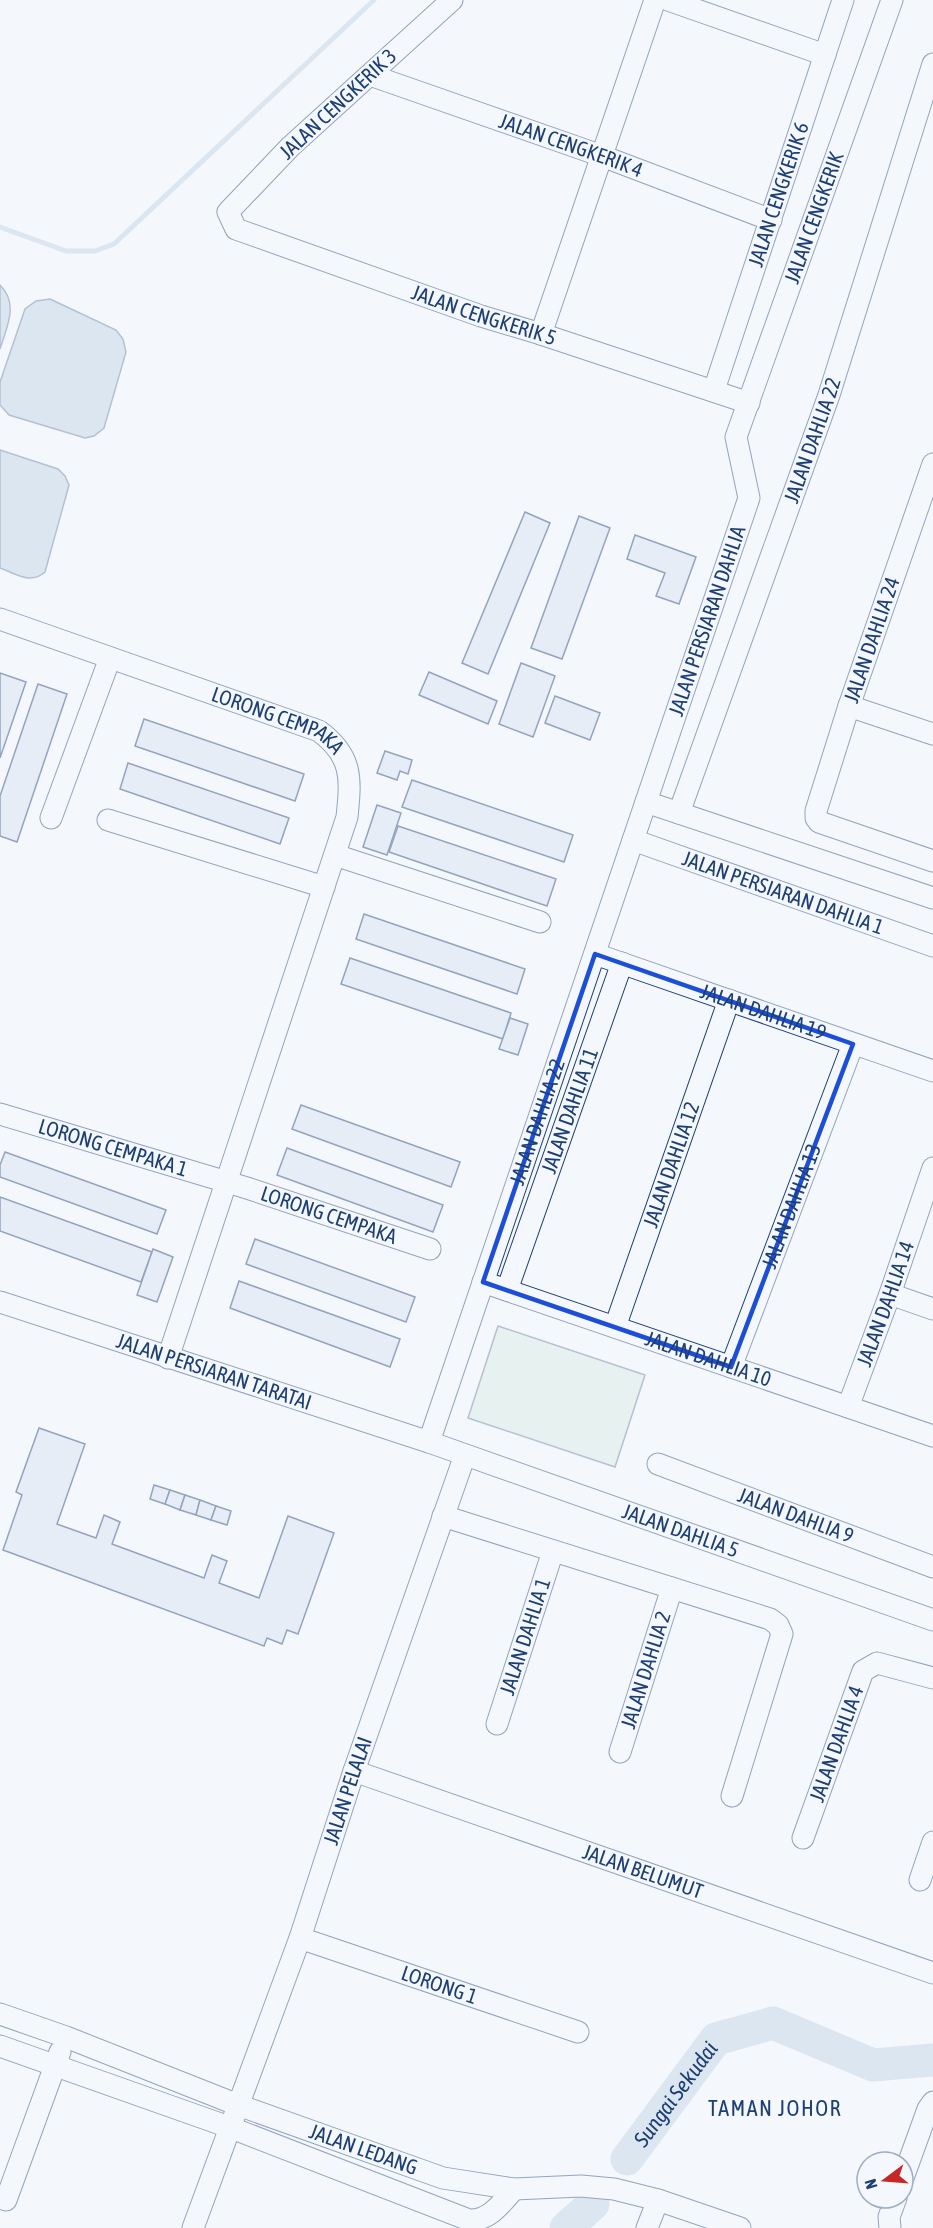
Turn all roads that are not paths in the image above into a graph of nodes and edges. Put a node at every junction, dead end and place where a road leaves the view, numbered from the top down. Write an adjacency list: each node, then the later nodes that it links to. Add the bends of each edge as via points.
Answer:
1 (452, 0): 8 (street, JALAN CENGKERIK 3)
2 (655, 0): 9 (street)
3 (668, 0): 6 (street)
4 (843, 0): 6 (street, JALAN CENGKERIK 6)
5 (892, 0): 14 (street, JALAN CENGKERIK)
6 (825, 55): 11 (street, JALAN CENGKERIK 6)
7 (933, 64): 22 (street, JALAN DAHLIA 22, via 829,395)
8 (370, 75): 9 (street, JALAN CENGKERIK 4); 10 (street, JALAN CENGKERIK 3, via 290,147)
9 (602, 156): 11 (street, JALAN CENGKERIK 4); 12 (street)
10 (228, 213): 12 (street, JALAN CENGKERIK 5, via 236,228)
11 (771, 220): 13 (street, JALAN CENGKERIK 6)
12 (541, 334): 13 (street, JALAN CENGKERIK 5)
13 (714, 390): 14 (street, JALAN CENGKERIK 5)
14 (749, 403): 15 (street, JALAN CENGKERIK)
15 (736, 437): 21 (street, JALAN PERSIARAN DAHLIA, via 749,498)
16 (933, 464): 19 (street, JALAN DAHLIA 24)
17 (0, 619): 18 (street, LORONG CEMPAKA)
18 (110, 658): 23 (street); 26 (street, LORONG CEMPAKA, via 319,731 332,741 345,760 351,783 347,817)
19 (849, 706): 20 (street); 27 (street, JALAN DAHLIA 24, via 816,818)
20 (933, 734)
21 (646, 802): 22 (street, JALAN PERSIARAN DAHLIA 1); 25 (street, JALAN DAHLIA 22)
22 (679, 813): 29 (street, JALAN PERSIARAN DAHLIA 1)
23 (51, 818)
24 (108, 820): 28 (street)
25 (633, 840): 31 (street, JALAN PERSIARAN DAHLIA 1); 32 (street, JALAN DAHLIA 22)
26 (335, 855): 28 (street, LORONG CEMPAKA); 30 (street)
27 (933, 861)
28 (324, 887): 39 (street, LORONG CEMPAKA)
29 (933, 898)
30 (540, 921)
31 (933, 946)
32 (595, 954): 33 (street, JALAN DAHLIA 19); 41 (street, JALAN DAHLIA 22)
33 (622, 963): 34 (street, JALAN DAHLIA 19); 42 (street, JALAN DAHLIA 11)
34 (729, 1000): 35 (street, JALAN DAHLIA 19); 46 (street, JALAN DAHLIA 12)
35 (853, 1044): 36 (street, JALAN DAHLIA 19); 48 (street, JALAN DAHLIA 13)
36 (933, 1071)
37 (0, 1114): 39 (street, LORONG CEMPAKA 1)
38 (933, 1168): 43 (street, JALAN DAHLIA 14)
39 (226, 1183): 40 (street, LORONG CEMPAKA); 47 (street, LORONG CEMPAKA)
40 (429, 1249)
41 (483, 1282): 42 (street, JALAN DAHLIA 10); 51 (street, JALAN DAHLIA 22)
42 (507, 1290): 46 (street, JALAN DAHLIA 10)
43 (890, 1294): 45 (street); 49 (street, JALAN DAHLIA 14)
44 (0, 1302): 47 (street, JALAN PERSIARAN TARATAI)
45 (933, 1309)
46 (615, 1327): 48 (street, JALAN DAHLIA 10)
47 (168, 1358): 51 (street, JALAN PERSIARAN TARATAI)
48 (731, 1367): 49 (street, JALAN DAHLIA 10)
49 (848, 1407): 50 (street, JALAN DAHLIA 10)
50 (933, 1436)
51 (429, 1442): 52 (street, JALAN DAHLIA 5)
52 (465, 1455): 54 (street, JALAN PELALAI); 58 (street, JALAN DAHLIA 5)
53 (658, 1464): 56 (street, JALAN DAHLIA 9)
54 (443, 1516): 55 (street); 62 (street, JALAN PELALAI)
55 (553, 1551): 57 (street); 60 (street, JALAN DAHLIA 1)
56 (933, 1567)
57 (672, 1588): 61 (street, JALAN DAHLIA 2); 63 (street, via 770,1618 782,1634)
58 (933, 1620)
59 (933, 1678): 64 (street, JALAN DAHLIA 4, via 877,1663 863,1671)
60 (497, 1724)
61 (620, 1752)
62 (354, 1771): 67 (street, JALAN PELALAI); 68 (street, JALAN BELUMUT)
63 (732, 1796)
64 (803, 1838)
65 (933, 1842): 66 (street)
66 (920, 1880)
67 (300, 1938): 70 (street, LORONG 1); 75 (street, JALAN PELALAI)
68 (933, 1973)
69 (0, 2014): 71 (street, JALAN LEDANG)
70 (578, 2032)
71 (66, 2037): 73 (street); 75 (street, JALAN LEDANG)
72 (0, 2046): 73 (street)
73 (55, 2064): 76 (street); 79 (street)
74 (933, 2102): 77 (street)
75 (238, 2105): 76 (street, JALAN PELALAI); 78 (street, JALAN LEDANG, via 443,2178)
76 (229, 2127): 78 (street, via 472,2221 498,2208); 82 (street, JALAN PELALAI)
77 (913, 2150)
78 (513, 2189): 80 (street, JALAN LEDANG, via 581,2186)
79 (6, 2200)
80 (658, 2200): 83 (street); 84 (street, JALAN LEDANG)
81 (892, 2210): 85 (street)
82 (193, 2228)
83 (647, 2228)
84 (740, 2228)
85 (890, 2228)

